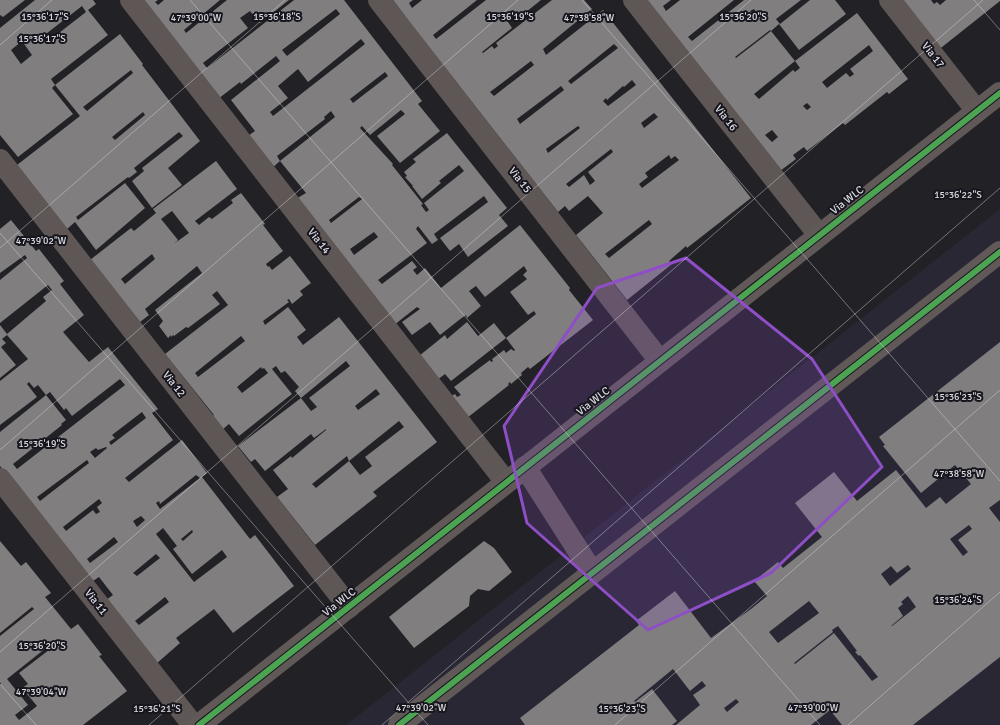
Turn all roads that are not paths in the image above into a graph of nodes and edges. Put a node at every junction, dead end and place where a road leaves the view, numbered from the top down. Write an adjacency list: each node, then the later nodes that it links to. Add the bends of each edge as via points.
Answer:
1 (131, 0): 13 (street, Via 14)
2 (379, 0): 10 (street, Via 15)
3 (634, 0): 8 (street, Via 16)
4 (890, 0): 6 (street, Via 17)
5 (1000, 93): 6 (street, Via WLC)
6 (977, 111): 8 (street, Via WLC)
7 (0, 160): 15 (street, Via 12)
8 (819, 235): 10 (street, Via WLC)
9 (1000, 252): 14 (street)
10 (660, 361): 11 (street, Via WLC)
11 (525, 468): 13 (street, Via WLC); 14 (street)
12 (0, 479): 17 (street, Via 11)
13 (506, 482): 15 (street, Via WLC)
14 (592, 572): 16 (street)
15 (349, 607): 18 (street, Via WLC)
16 (401, 724)
17 (193, 725)
18 (199, 725)

